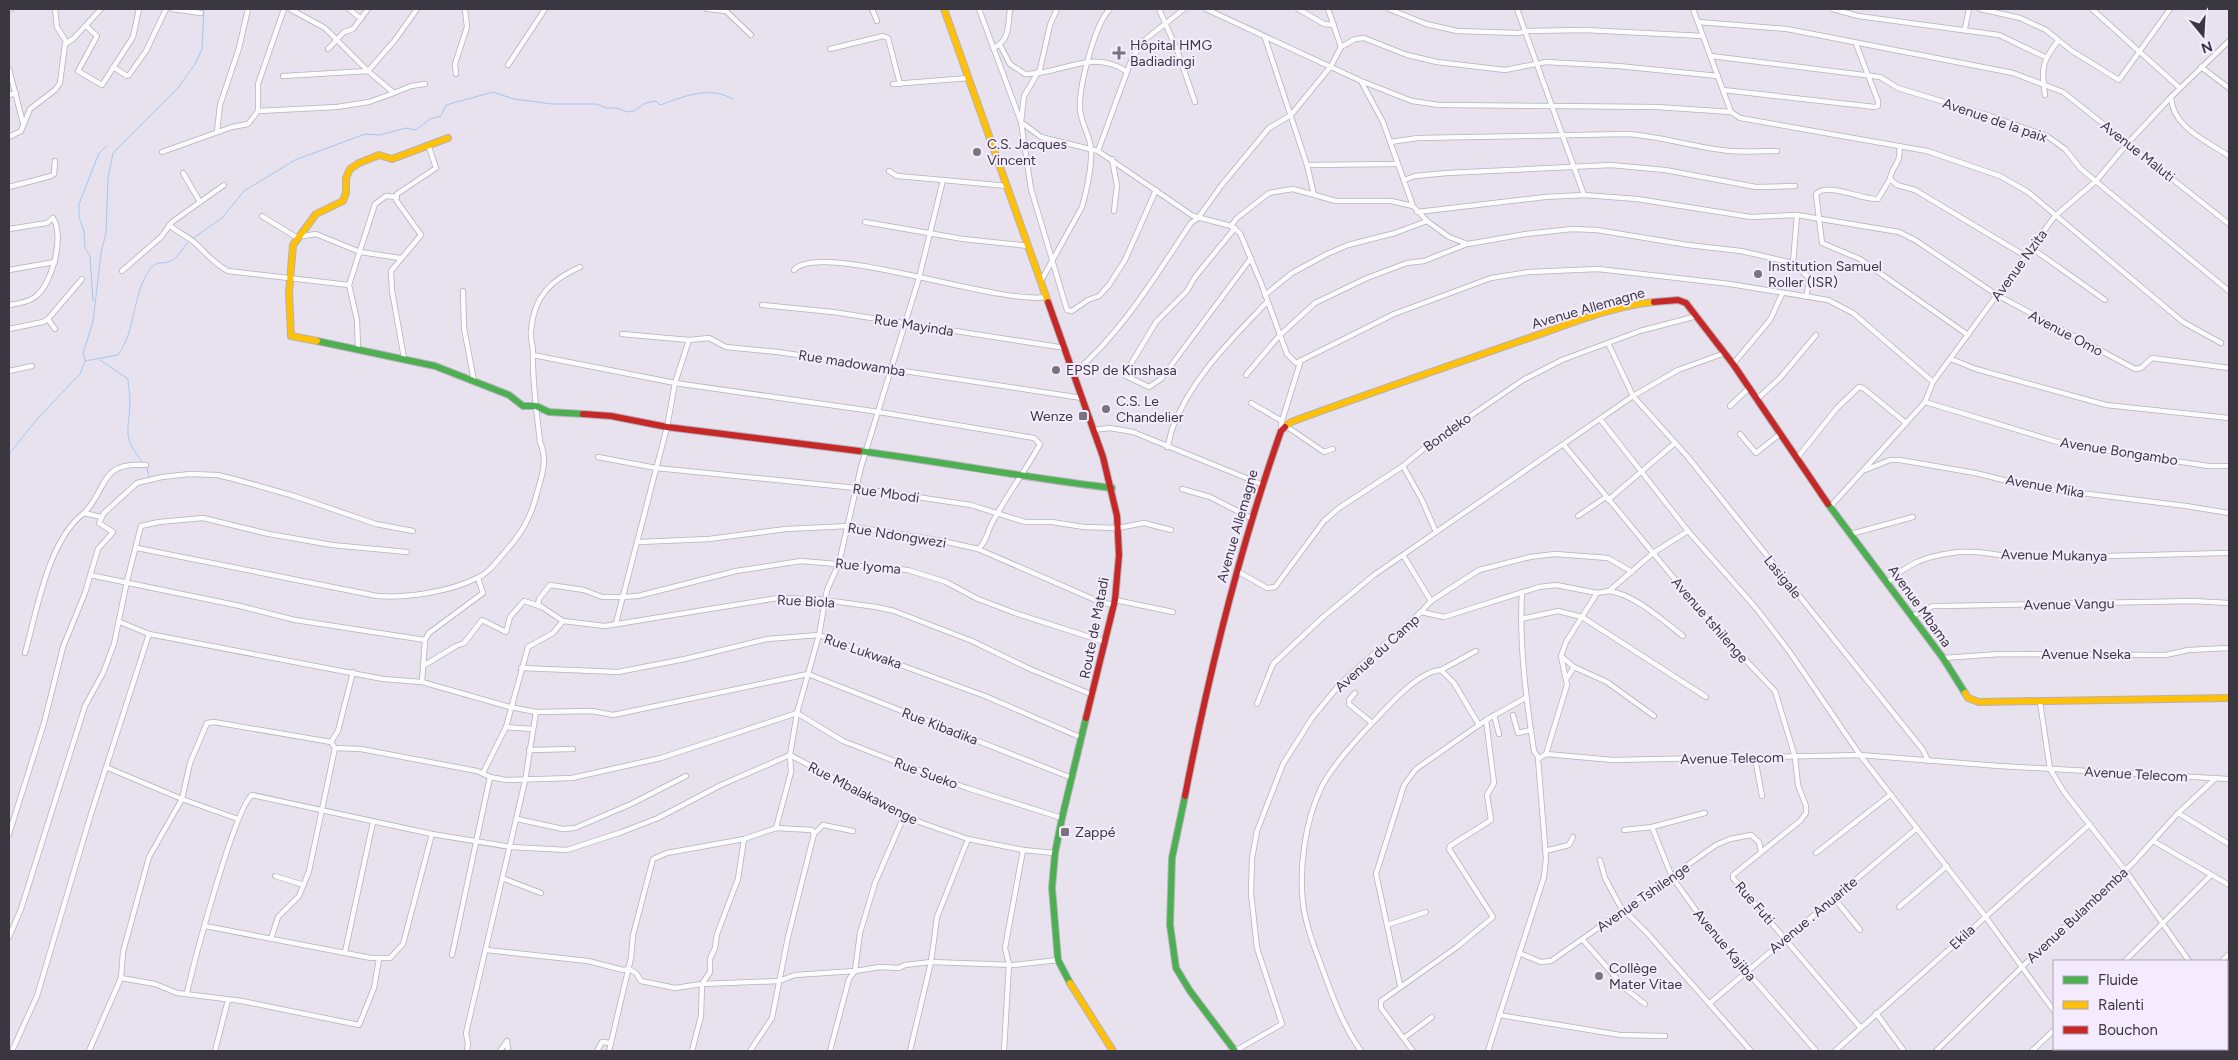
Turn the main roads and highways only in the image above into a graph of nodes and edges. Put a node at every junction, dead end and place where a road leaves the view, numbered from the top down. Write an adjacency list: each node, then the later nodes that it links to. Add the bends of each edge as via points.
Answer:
1 (944, 9): 4 (main road, Route de Matadi)
2 (448, 138): 4 (main road, via 392,159 379,155 350,169 345,197 319,212 296,237 292,247 290,336 435,366 508,396 523,406 536,406 549,412 611,416 667,427 981,467 1019,476)
3 (1698, 316): 5 (main road, Avenue Mbama, via 1830,508 1972,701); 7 (main road, Avenue Allemagne, via 1686,303 1678,300 1642,303 1527,338 1283,426 1261,484 1236,571 1207,684 1172,858 1171,942 1179,974)
4 (1112, 488): 6 (main road, Route de Matadi, via 1119,555 1115,602 1062,818 1052,888 1058,960 1083,1007)
5 (2229, 698)
6 (1113, 1051)
7 (1235, 1051)

